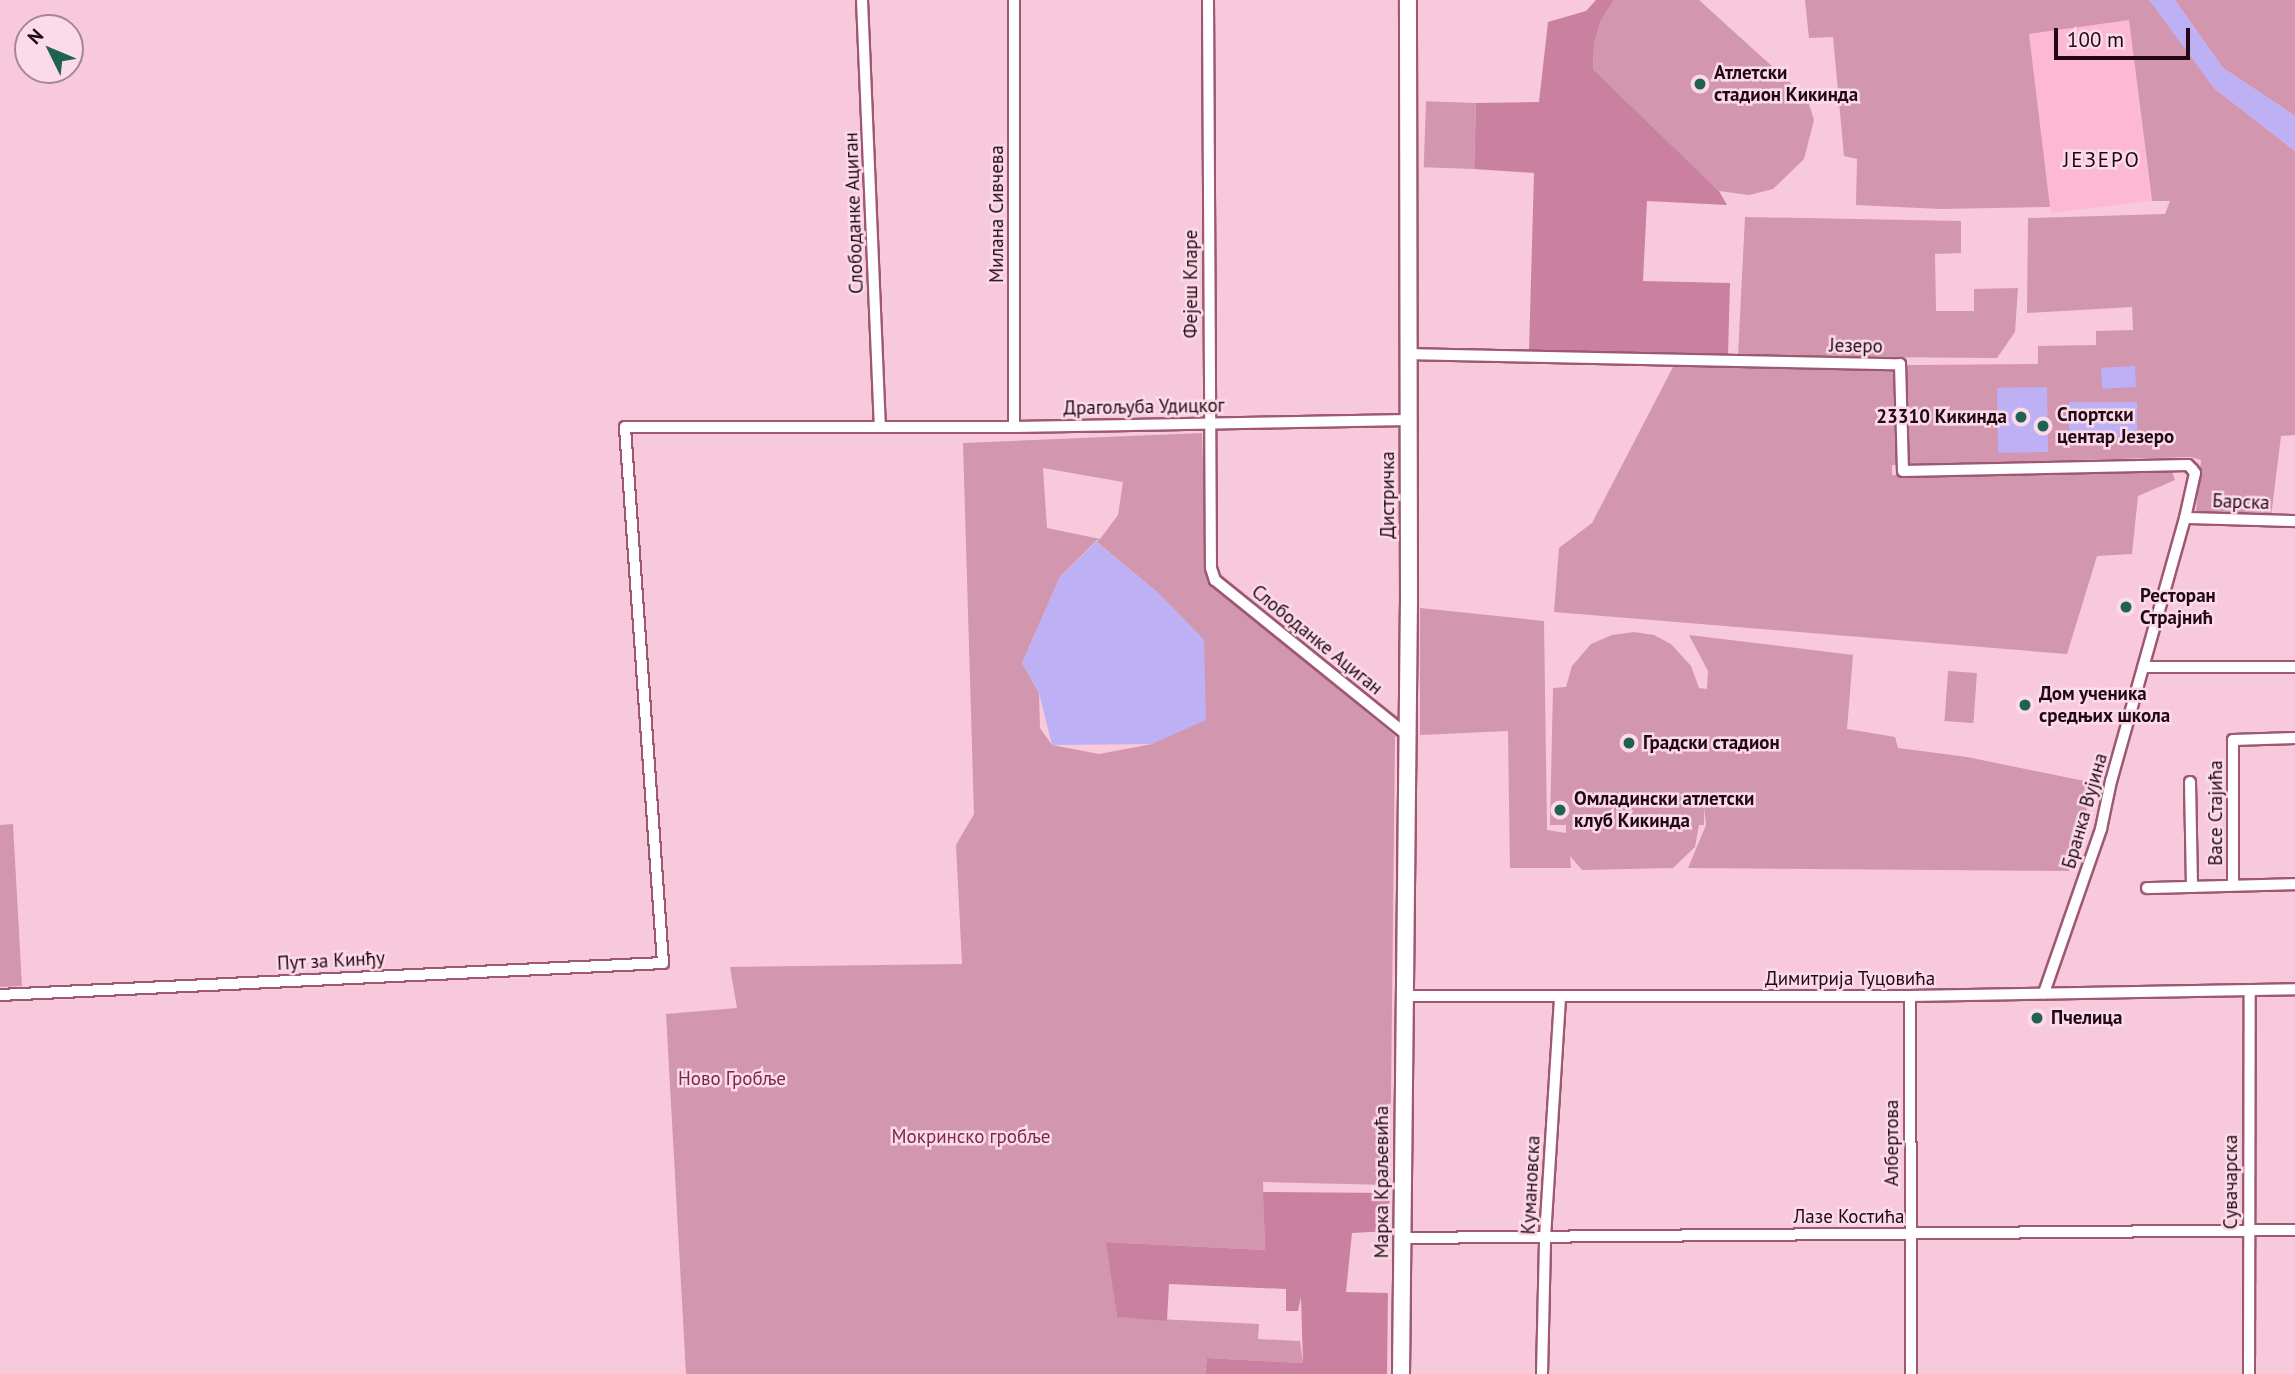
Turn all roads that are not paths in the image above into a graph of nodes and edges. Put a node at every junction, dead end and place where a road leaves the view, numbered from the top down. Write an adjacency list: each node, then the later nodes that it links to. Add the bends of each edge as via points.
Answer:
1 (862, 0): 8 (street, Слободанке Ациган)
2 (1014, 0): 9 (street, Милана Сивчева)
3 (1208, 0): 7 (street, Фејеш Кларе)
4 (1408, 0): 5 (main road, Дистричка)
5 (1409, 354): 6 (main road, Дистричка); 10 (street, Језеро, via 1900,365 1903,471 2188,465)
6 (1409, 420): 7 (street, Драгољуба Удицког); 16 (main road, Дистричка)
7 (1209, 422): 9 (street, Драгољуба Удицког); 13 (street, Фејеш Кларе)
8 (880, 425): 9 (street, Драгољуба Удицког); 23 (street, Драгољуба Удицког, via 625,427)
9 (1014, 427)
10 (2194, 473): 11 (street, Бранка Вујина)
11 (2185, 518): 12 (street, Барска); 14 (street, Бранка Вујина)
12 (2295, 521)
13 (1211, 568): 16 (street, Слободанке Ациган, via 1215,580)
14 (2144, 667): 15 (street); 27 (street, Бранка Вујина, via 2101,830)
15 (2295, 667)
16 (1407, 735): 26 (main road, Дистричка)
17 (2295, 738): 20 (street, Васе Стајића, via 2233,740)
18 (2190, 782): 21 (street)
19 (2295, 884): 20 (street)
20 (2233, 885): 21 (street)
21 (2192, 887): 22 (street)
22 (2147, 888)
23 (663, 963): 28 (street, Пут за Кинђу)
24 (2295, 989): 25 (street, Димитрија Туцовића)
25 (2250, 990): 27 (street, Димитрија Туцовића); 32 (street, Сувачарска)
26 (1405, 993): 30 (street, Димитрија Туцовића); 35 (main road, Марка Краљевића)
27 (2044, 993): 29 (street, Димитрија Туцовића)
28 (0, 995)
29 (1910, 996): 30 (street, Димитрија Туцовића); 33 (street, Албертова)
30 (1560, 998): 34 (street, Кумановска)
31 (2295, 1230): 32 (street, Лазе Костића)
32 (2248, 1232): 33 (street, Лазе Костића); 39 (street, Сувачарска)
33 (1910, 1235): 34 (street, Лазе Костића); 38 (street, Албертова)
34 (1545, 1237): 35 (street, Лазе Костића); 37 (street, Кумановска)
35 (1403, 1238): 36 (main road, Марка Краљевића)
36 (1401, 1374)
37 (1542, 1374)
38 (1911, 1374)
39 (2249, 1374)

